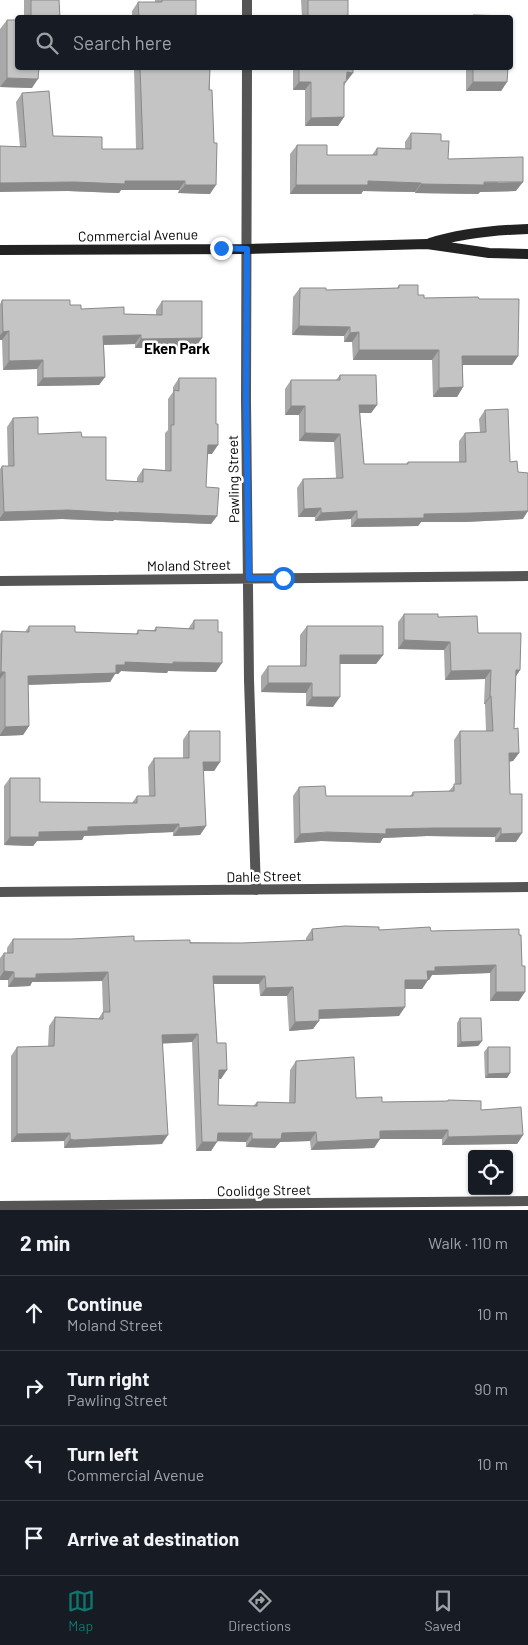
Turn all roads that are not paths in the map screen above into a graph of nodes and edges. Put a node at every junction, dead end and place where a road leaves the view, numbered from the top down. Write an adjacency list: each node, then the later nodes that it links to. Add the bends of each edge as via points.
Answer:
1 (247, 0): 2 (street)
2 (246, 15)
3 (246, 70): 6 (street, Pawling Street)
4 (528, 229): 5 (street, Commercial Avenue, via 452,236)
5 (427, 244): 6 (street, Commercial Avenue); 8 (street, Commercial Avenue, via 489,253)
6 (247, 249): 7 (street, Commercial Avenue); 10 (street, Pawling Street)
7 (0, 250)
8 (528, 254)
9 (528, 576): 10 (street, Moland Street)
10 (249, 578): 11 (street, Moland Street); 13 (street, Pawling Street)
11 (0, 581)
12 (528, 887): 13 (street, Dahle Street)
13 (256, 890): 14 (street, Dahle Street)
14 (0, 892)
15 (528, 1201): 16 (street, Coolidge Street)
16 (0, 1206)

